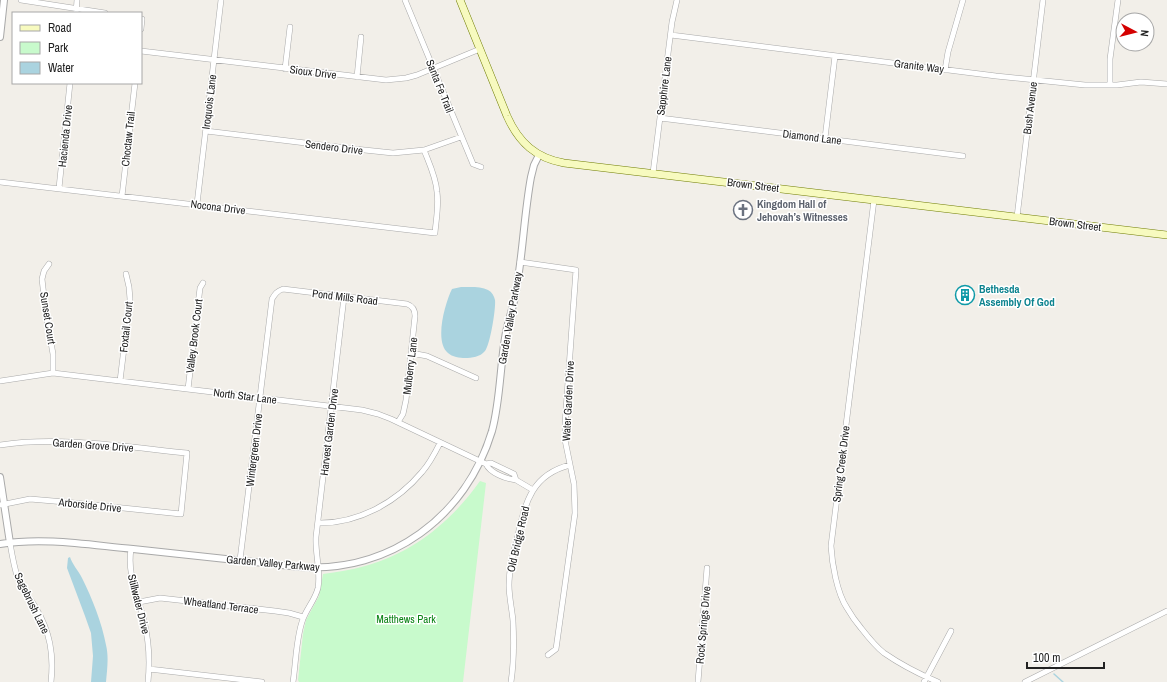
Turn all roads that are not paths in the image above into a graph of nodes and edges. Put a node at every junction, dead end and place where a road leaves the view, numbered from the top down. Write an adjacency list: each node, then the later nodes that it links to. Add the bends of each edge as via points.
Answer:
1 (4, 0): 15 (street)
2 (21, 0): 11 (street)
3 (78, 0): 11 (street)
4 (221, 0): 20 (street, Iroquois Lane)
5 (405, 0): 22 (street, Santa Fe Trail)
6 (460, 0): 17 (main road, Brown Street)
7 (677, 0): 14 (street, Sapphire Lane)
8 (962, 0): 23 (street)
9 (1043, 0): 25 (street, Bush Avenue)
10 (1118, 0): 29 (street, via 1110,59)
11 (76, 11): 12 (street)
12 (90, 12)
13 (290, 27): 21 (street)
14 (671, 35): 19 (street, Granite Way); 30 (street, Sapphire Lane)
15 (0, 37)
16 (362, 37): 24 (street)
17 (480, 49): 22 (street, Sioux Drive); 35 (main road, Brown Street, via 515,131)
18 (142, 51): 20 (street, Sioux Drive)
19 (835, 56): 23 (street, Granite Way); 33 (street)
20 (214, 60): 21 (street, Sioux Drive); 31 (street, Iroquois Lane)
21 (285, 69): 24 (street, Sioux Drive)
22 (433, 69): 24 (street, Sioux Drive, via 397,80); 32 (street, Santa Fe Trail)
23 (945, 70): 25 (street, Granite Way)
24 (358, 77)
25 (1033, 80): 29 (street, Granite Way); 44 (street, Bush Avenue)
26 (70, 84): 40 (street, Hacienda Drive)
27 (135, 84): 41 (street, Choctaw Trail)
28 (1167, 84): 29 (street, Granite Way, via 1141,82)
29 (1110, 85)
30 (660, 118): 33 (street, Diamond Lane); 38 (street, Sapphire Lane)
31 (206, 131): 34 (street, Sendero Drive, via 378,152); 43 (street, Iroquois Lane)
32 (461, 137): 34 (street, Sendero Drive); 37 (street, Santa Fe Trail, via 473,164)
33 (825, 138): 36 (street, Diamond Lane)
34 (424, 150): 43 (street, Nocona Drive, via 436,182 438,203 435,233)
35 (540, 155): 38 (main road, Brown Street, via 564,163); 46 (street, Garden Valley Parkway, via 531,177)
36 (963, 156)
37 (481, 167)
38 (653, 173): 42 (main road, Brown Street)
39 (0, 182): 40 (street, Nocona Drive)
40 (59, 188): 41 (street, Nocona Drive)
41 (122, 196): 43 (street, Nocona Drive)
42 (874, 200): 44 (main road, Brown Street); 83 (street, Spring Creek Drive, via 831,546 832,556 842,600 870,640 883,652)
43 (197, 204)
44 (1017, 217): 45 (main road, Brown Street)
45 (1167, 235)
46 (520, 262): 64 (street, Garden Valley Parkway, via 506,332 494,420); 65 (street, Water Garden Drive, via 576,270 565,424)
47 (49, 264): 54 (street, Sunset Court, via 42,279 53,354)
48 (126, 274): 57 (street, Foxtail Court, via 130,299)
49 (203, 283): 58 (street, Valley Brook Court, via 200,288)
50 (276, 293): 51 (street, Pond Mills Road, via 283,289); 59 (street, Wintergreen Drive, via 272,299)
51 (344, 297): 52 (street, Pond Mills Road, via 407,304); 60 (street, Harvest Garden Drive)
52 (414, 309): 53 (street, Mulberry Lane)
53 (411, 353): 55 (street, via 428,356); 61 (street, Mulberry Lane, via 406,400)
54 (53, 373): 56 (street, North Star Lane); 57 (street, North Star Lane)
55 (476, 378)
56 (0, 381)
57 (120, 381): 58 (street, North Star Lane)
58 (188, 389): 59 (street, North Star Lane)
59 (260, 398): 60 (street, North Star Lane); 74 (street, Wintergreen Drive)
60 (332, 406): 61 (street, North Star Lane, via 367,411); 70 (street, Harvest Garden Drive)
61 (398, 422): 62 (street, North Star Lane)
62 (440, 443): 64 (street, North Star Lane); 70 (street, via 423,471 394,498 355,518)
63 (0, 444): 69 (street, Garden Grove Drive, via 65,441 187,453)
64 (479, 461): 67 (street, North Star Lane, via 486,464 488,469); 75 (street, Garden Valley Parkway, via 452,505 420,534 372,558 341,566)
65 (570, 465): 67 (street, Old Bridge Road, via 552,472); 81 (street, Water Garden Drive, via 574,484 575,513 556,649)
66 (0, 477): 68 (street, Sagebrush Lane)
67 (533, 490): 88 (street, Old Bridge Road, via 525,505 510,571 513,634)
68 (2, 504): 69 (street, Arborside Drive, via 30,500); 71 (street, Sagebrush Lane)
69 (181, 514)
70 (318, 523): 75 (street, Harvest Garden Drive)
71 (10, 543): 72 (street, Garden Valley Parkway); 73 (street, Garden Valley Parkway, via 48,541); 84 (street, Sagebrush Lane, via 19,580 50,639)
72 (0, 544)
73 (131, 549): 74 (street, Garden Valley Parkway); 77 (street, Stillwater Drive, via 130,568)
74 (240, 560): 75 (street, Garden Valley Parkway)
75 (318, 568): 79 (street, Harvest Garden Drive, via 318,588)
76 (707, 568): 89 (street, Rock Springs Drive)
77 (139, 602): 79 (street, Wheatland Terrace, via 160,598 275,611); 82 (street, Stillwater Drive, via 148,644)
78 (1167, 611): 92 (street)
79 (303, 617): 87 (street, Harvest Garden Drive, via 299,630)
80 (951, 631): 83 (street)
81 (548, 655)
82 (149, 669): 85 (street, Stillwater Drive); 86 (street)
83 (926, 677): 90 (street); 91 (street, Spring Creek Drive)
84 (51, 682)
85 (148, 682)
86 (262, 682)
87 (294, 682)
88 (511, 682)
89 (698, 682)
90 (924, 682)
91 (938, 682)
92 (1025, 682)

